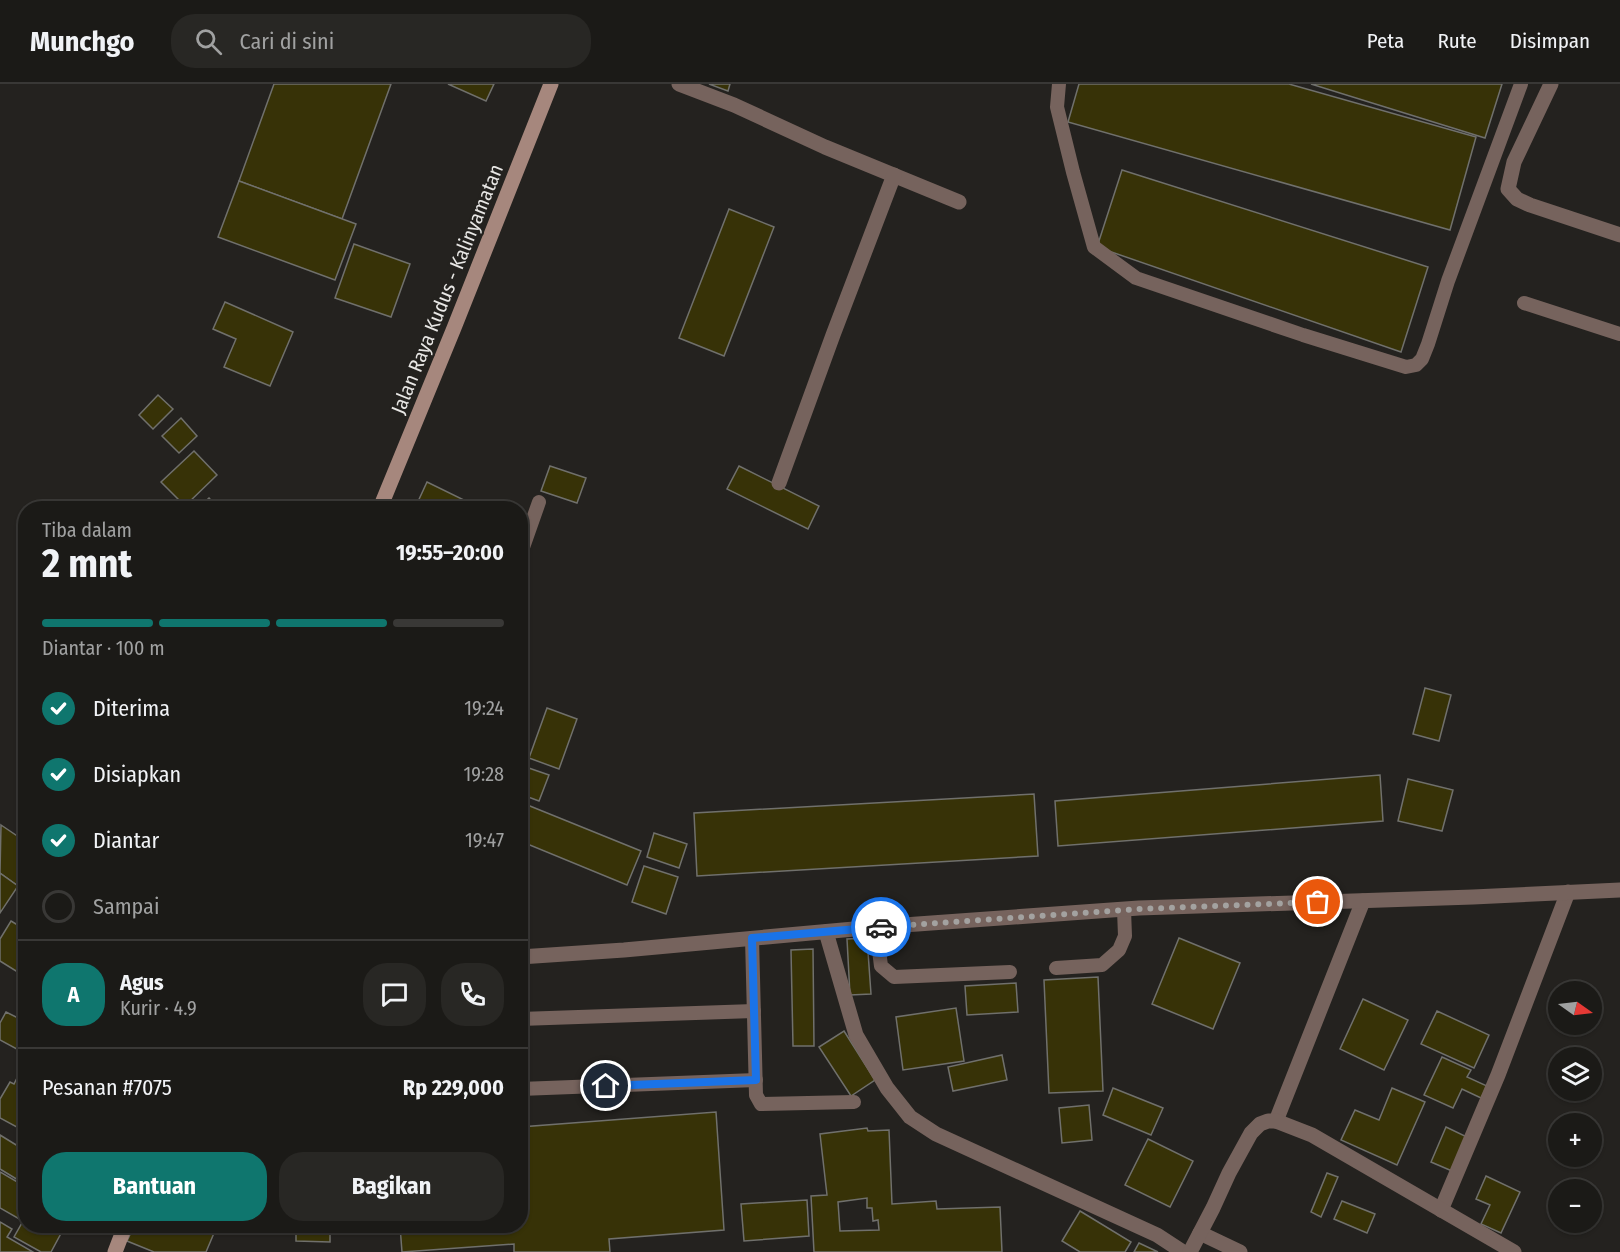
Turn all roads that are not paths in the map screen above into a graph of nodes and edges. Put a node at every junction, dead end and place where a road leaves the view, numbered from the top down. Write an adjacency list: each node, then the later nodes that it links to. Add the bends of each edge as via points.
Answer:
1 (551, 84): 12 (main road, Jalan Raya Kudus - Kalinyamatan)
2 (679, 84): 6 (street)
3 (1059, 84): 4 (lane, via 1057,106 1094,247 1136,278 1406,367 1422,359)
4 (1521, 84)
5 (1551, 84): 8 (street, via 1514,162 1508,189 1530,205)
6 (894, 175): 7 (street); 11 (street)
7 (959, 202)
8 (1620, 235)
9 (1524, 303): 10 (lane)
10 (1620, 334)
11 (779, 483)
12 (383, 501)
13 (539, 502): 14 (lane)
14 (528, 533)
15 (1620, 890): 16 (street)
16 (1568, 892): 17 (street); 31 (street)
17 (1363, 901): 18 (street); 30 (street)
18 (1124, 910): 19 (street); 23 (lane, via 1125,936 1119,950 1102,964)
19 (876, 927): 20 (street); 24 (lane, via 881,966 894,977)
20 (826, 932): 21 (street); 35 (street, via 856,1035 887,1088 910,1116 936,1134 1157,1235)
21 (752, 938): 22 (street); 25 (lane)
22 (528, 956)
23 (1056, 968)
24 (1010, 972)
25 (754, 1011): 26 (lane); 27 (lane)
26 (528, 1019)
27 (756, 1080): 28 (lane); 29 (lane, via 756,1095 761,1104)
28 (528, 1089)
29 (854, 1102)
30 (1276, 1121): 31 (street, via 1312,1135); 33 (street, via 1260,1124 1251,1132)
31 (1441, 1210): 38 (street)
32 (122, 1233): 34 (main road)
33 (1200, 1233): 36 (street); 37 (street)
34 (115, 1252)
35 (1183, 1252)
36 (1190, 1252)
37 (1240, 1252)
38 (1514, 1252)

